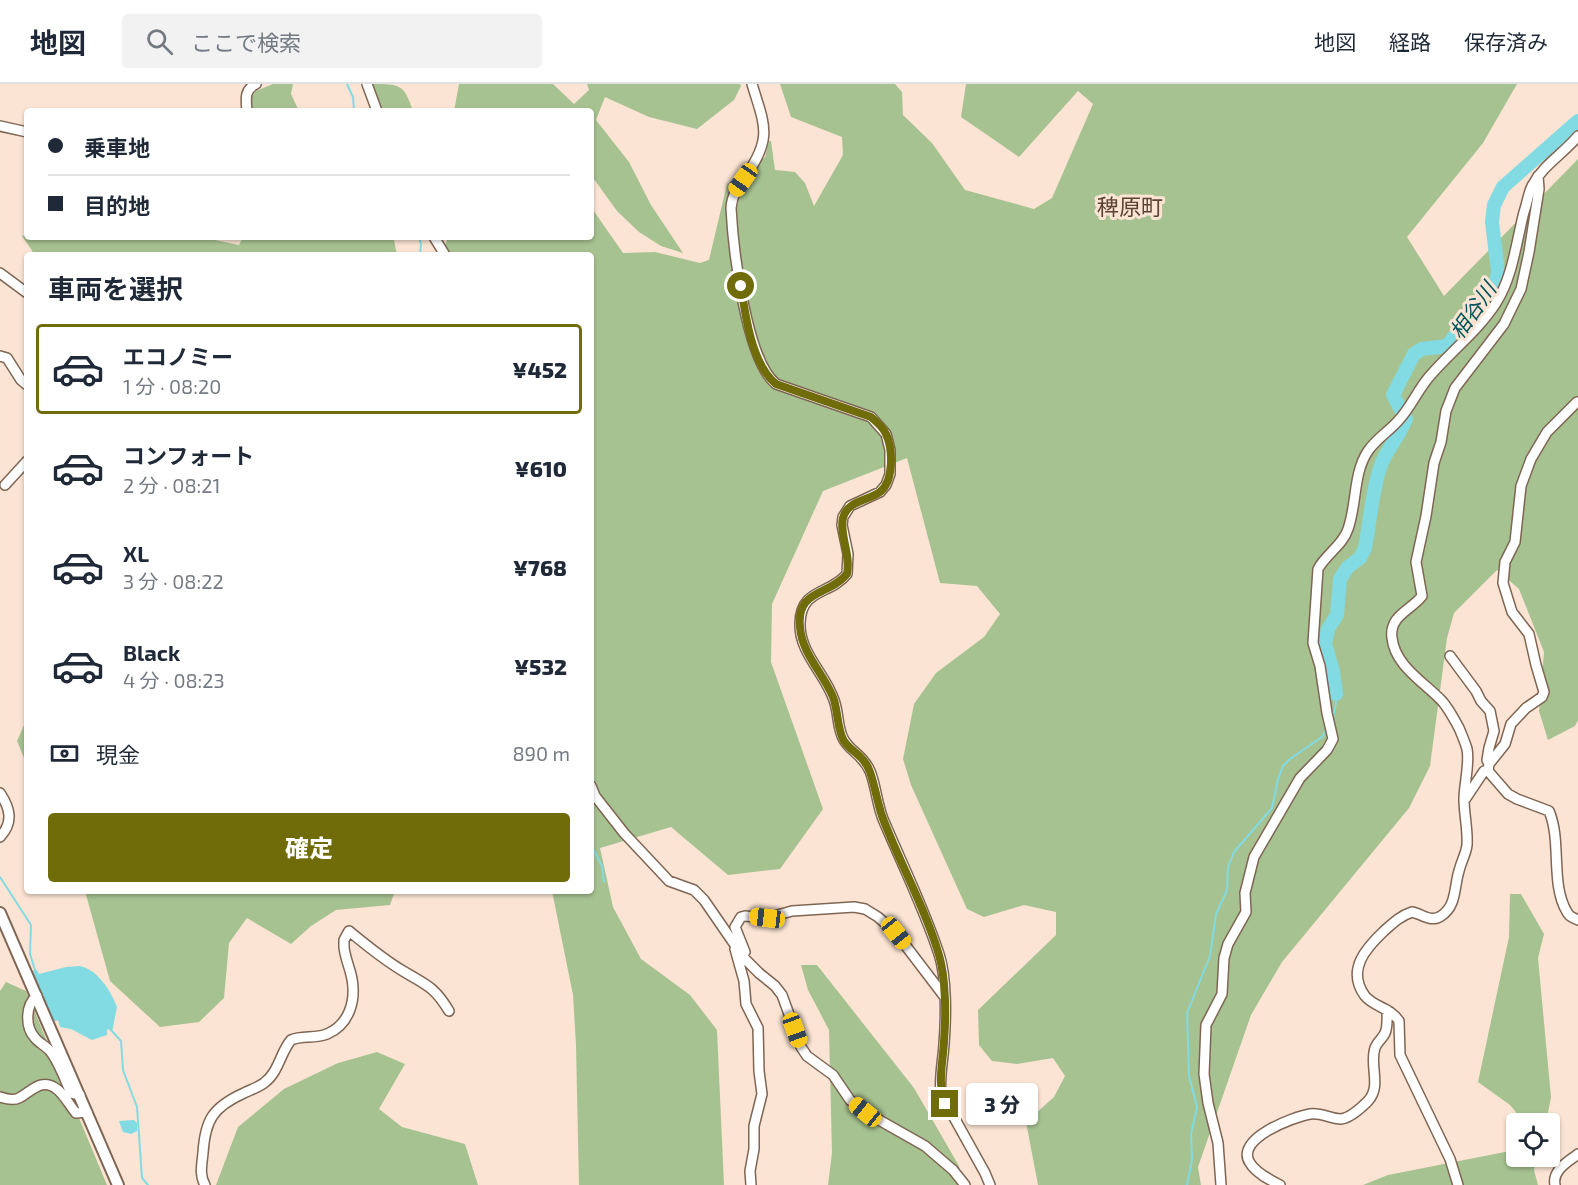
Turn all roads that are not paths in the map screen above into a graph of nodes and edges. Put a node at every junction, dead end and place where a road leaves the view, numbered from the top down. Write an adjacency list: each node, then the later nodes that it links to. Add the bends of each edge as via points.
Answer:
1 (256, 84): 4 (street, via 247,91)
2 (367, 84): 5 (street)
3 (752, 84): 28 (street, via 764,122 763,147 735,192 731,208 744,310 763,369 776,384 871,417 886,434 890,450 886,485 880,492 850,506 843,518 847,574 804,602 800,629 805,648 834,699 844,742 859,754 870,772 883,818 940,957)
4 (247, 108)
5 (376, 108)
6 (0, 126): 7 (street)
7 (24, 131)
8 (1578, 136): 9 (street)
9 (1538, 176): 21 (street, via 1521,289 1504,324 1455,388 1446,411 1416,562 1422,596 1401,612 1392,628 1397,655 1443,702 1459,728 1467,751); 40 (street, via 1501,293 1477,327 1428,378 1404,414 1366,453 1348,531 1318,568 1313,644 1332,743 1300,778 1254,857 1245,893 1246,912 1228,944 1222,994 1206,1025 1204,1074 1218,1143)
10 (0, 273): 11 (street)
11 (24, 291)
12 (0, 356): 13 (street, via 7,358)
13 (24, 381)
14 (1577, 402): 18 (street, via 1547,432 1531,459 1521,486 1515,542 1505,562 1503,583 1512,612 1529,634 1544,692 1511,724 1503,749)
15 (24, 464): 16 (street)
16 (5, 485)
17 (1450, 657): 18 (street, via 1490,711 1494,732)
18 (1488, 767): 21 (street); 24 (street, via 1508,794 1549,811 1563,901 1566,912)
19 (0, 793): 22 (street, via 10,815 9,825)
20 (594, 794): 25 (street, via 669,881 694,890 704,900)
21 (1464, 801): 29 (street, via 1467,843 1450,906 1432,920 1412,912 1398,918 1361,956 1361,990 1375,1005)
22 (0, 837)
23 (0, 913): 27 (street)
24 (1578, 920)
25 (732, 941): 26 (street); 37 (street, via 744,981 746,1004 758,1028 762,1094 754,1126)
26 (744, 958): 28 (street, via 746,951 735,927 745,915 767,918 792,911 865,909 896,933); 38 (street, via 782,995 801,1047 832,1075 849,1100 925,1146)
27 (37, 996): 31 (street); 31 (street, via 29,1009 29,1029 50,1051 71,1093)
28 (944, 996): 39 (street, via 941,1094)
29 (1387, 1010): 41 (street, via 1386,1032 1374,1048 1375,1088 1367,1101 1340,1119 1318,1113 1295,1119 1269,1130 1250,1145 1250,1164); 42 (street, via 1398,1021 1400,1055)
30 (449, 1011): 36 (street, via 429,986 349,931 344,947 353,989 347,1018 329,1034 291,1040 263,1084 224,1103 213,1114 203,1147 201,1174)
31 (80, 1095): 33 (street)
32 (0, 1097): 33 (street, via 13,1100 32,1087 49,1085 76,1113)
33 (87, 1112): 35 (street)
34 (1578, 1154): 43 (street, via 1558,1171)
35 (118, 1185)
36 (205, 1185)
37 (752, 1185)
38 (965, 1185)
39 (990, 1185)
40 (1221, 1185)
41 (1280, 1185)
42 (1458, 1185)
43 (1555, 1185)

